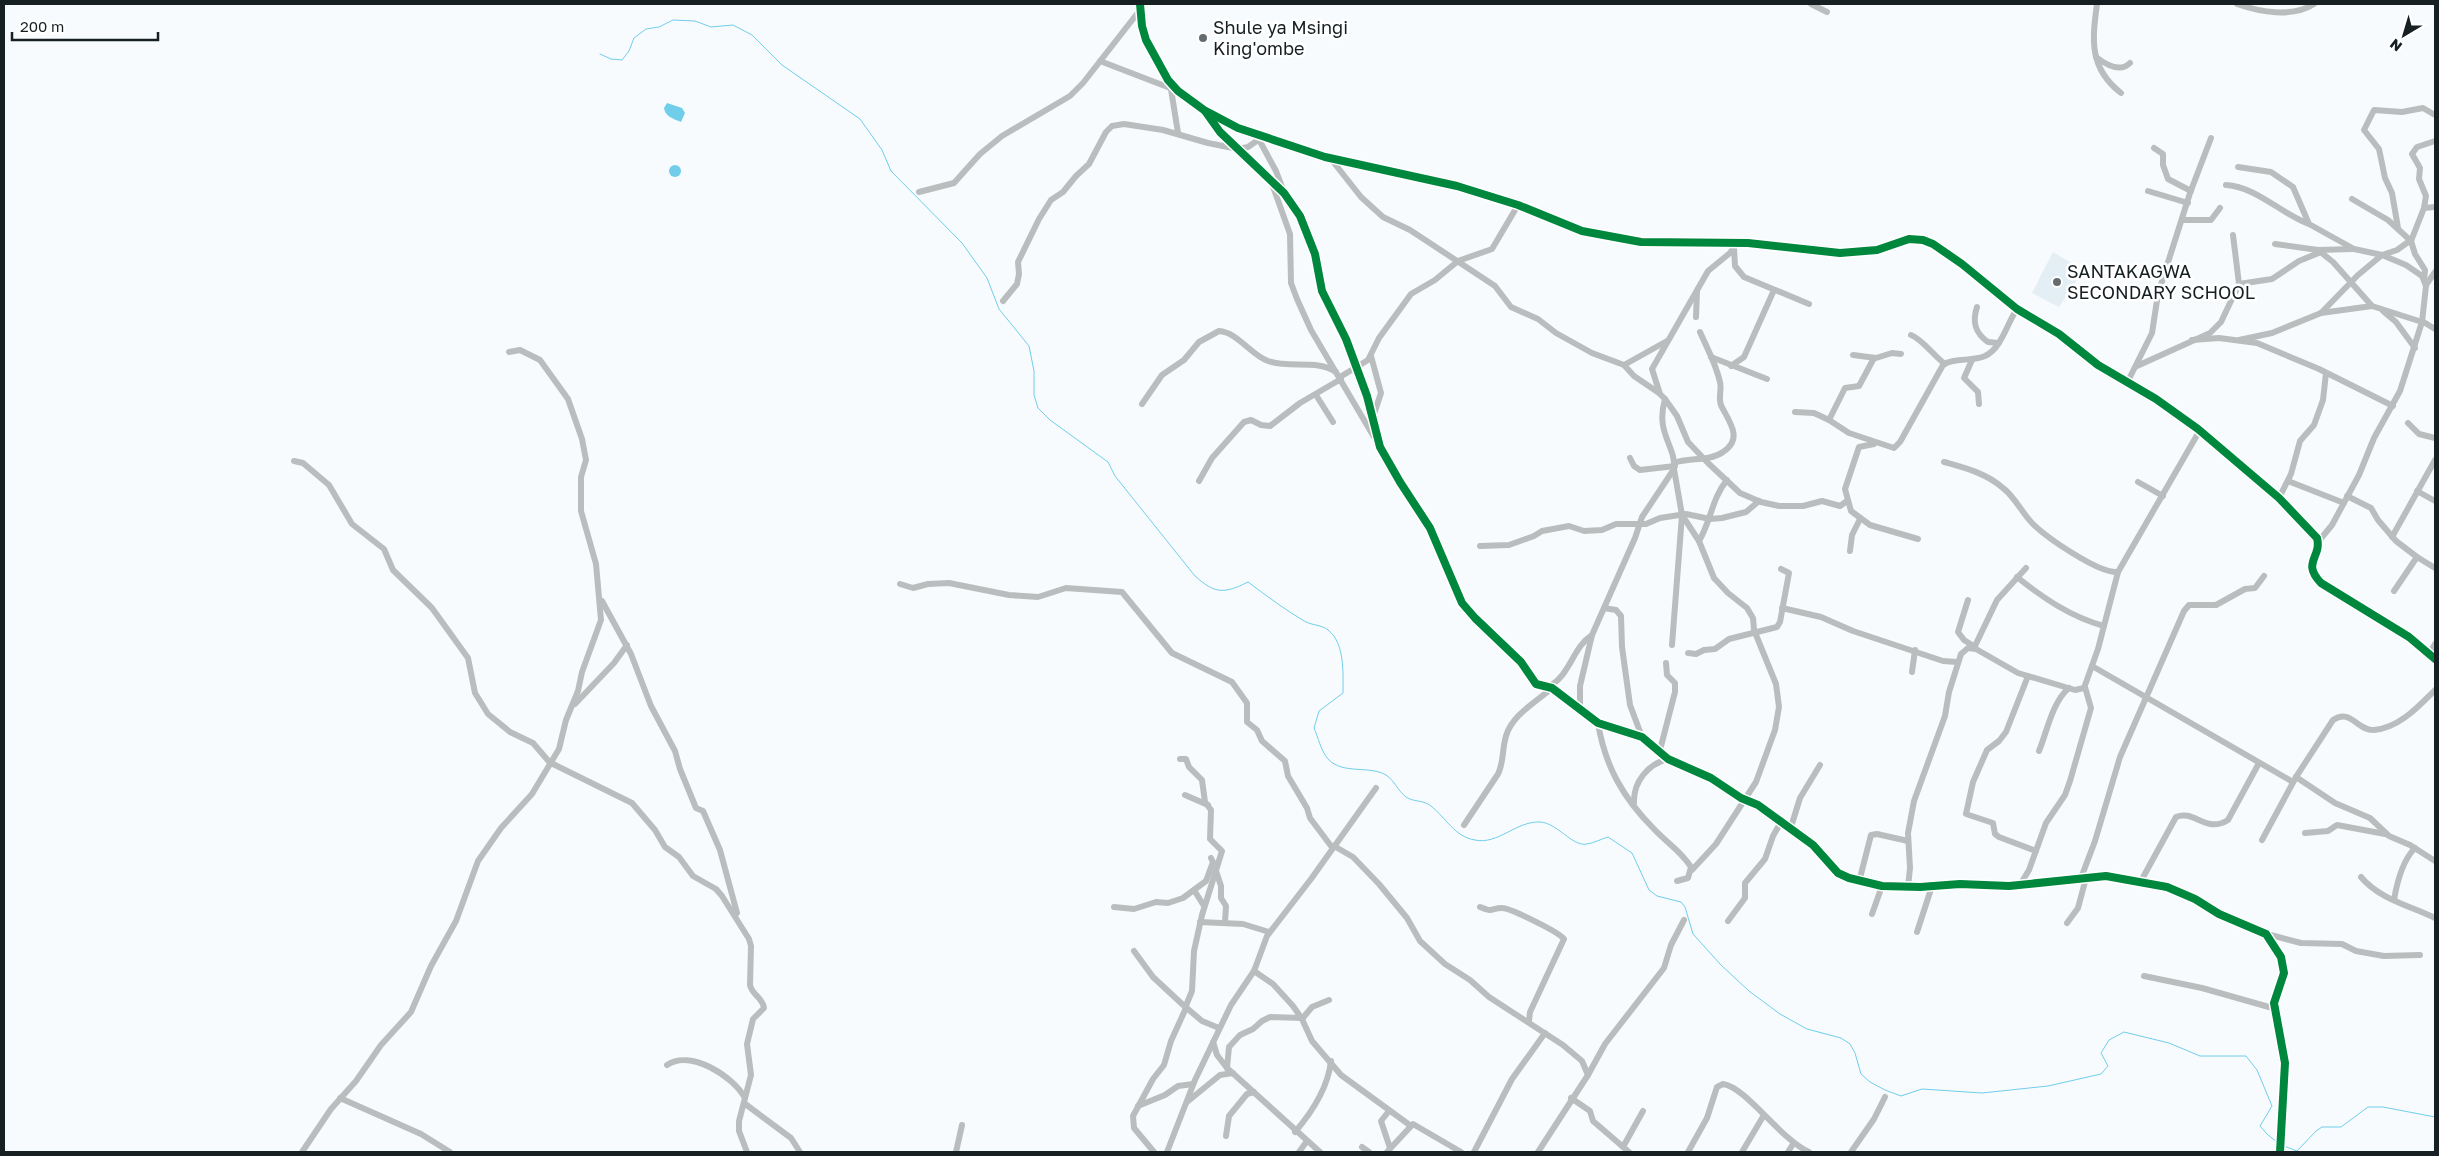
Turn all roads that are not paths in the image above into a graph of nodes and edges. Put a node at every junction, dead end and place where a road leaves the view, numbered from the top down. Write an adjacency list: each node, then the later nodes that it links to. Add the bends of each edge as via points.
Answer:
1 (1811, 4): 6 (street)
2 (2097, 4): 7 (street, via 2092,42)
3 (2237, 4): 4 (street, via 2258,11 2298,12)
4 (2314, 4)
5 (1140, 7): 8 (street); 11 (street, via 1146,40 1168,80)
6 (1827, 12)
7 (2096, 57): 9 (street, via 2111,66 2122,67); 12 (street, via 2108,81)
8 (1100, 60): 10 (street); 26 (street, via 1076,91 1057,106 1002,136 980,154 954,183)
9 (2130, 63)
10 (1171, 89): 11 (street); 15 (street)
11 (1178, 91): 13 (street)
12 (2121, 93)
13 (1205, 111): 16 (street); 19 (street, via 1220,132)
14 (2435, 115): 37 (street, via 2423,108 2402,112 2374,110 2364,130 2379,149 2385,178 2392,192)
15 (1178, 133): 19 (street); 52 (street, via 1124,124 1109,128 1089,164 1060,195 1051,200 1038,219 1018,262 1017,284)
16 (1257, 138): 19 (street, via 1248,147); 21 (street); 28 (street, via 1276,171)
17 (2211, 138): 25 (street)
18 (2435, 141): 34 (street, via 2418,147 2412,154 2420,168 2418,179 2426,196)
19 (1238, 148): 23 (street)
20 (2154, 148): 25 (street, via 2162,151 2168,179)
21 (1331, 159): 31 (street, via 1457,186); 45 (street, via 1361,198 1383,217)
22 (2238, 167): 36 (street, via 2266,170 2289,183)
23 (1271, 180): 28 (street); 83 (street, via 1290,234 1293,290 1311,330)
24 (2226, 185): 36 (street, via 2268,199)
25 (2191, 191): 30 (street)
26 (919, 192)
27 (2148, 192): 30 (street)
28 (1284, 193): 80 (street, via 1307,231 1322,291)
29 (2352, 199): 37 (street)
30 (2188, 202): 35 (street)
31 (1518, 205): 41 (street, via 1572,228 1606,237 1665,244); 45 (street, via 1492,249)
32 (2435, 207): 34 (street)
33 (2220, 208): 35 (street, via 2211,220)
34 (2424, 208): 39 (street)
35 (2183, 220): 79 (street, via 2158,294 2152,334)
36 (2309, 224): 42 (street)
37 (2398, 228): 39 (street)
38 (2233, 235): 49 (street)
39 (2411, 241): 44 (street); 48 (street, via 2424,270)
40 (2275, 244): 43 (street)
41 (1735, 245): 50 (street, via 1738,272); 51 (street, via 1711,268); 56 (street, via 1846,253 1877,250 1909,239 1923,240 1962,264)
42 (2354, 249): 43 (street); 44 (street)
43 (2320, 251): 47 (street); 49 (street, via 2272,279)
44 (2382, 255): 47 (street); 48 (street, via 2415,270)
45 (1458, 261): 72 (street, via 1411,294 1379,338); 77 (street, via 1495,286 1511,307 1538,319 1592,353)
46 (2435, 272): 48 (street)
47 (2350, 283): 54 (street); 58 (street)
48 (2425, 283): 60 (street)
49 (2239, 284): 65 (street, via 2221,322 2210,333)
50 (1774, 290): 53 (street); 78 (street, via 1744,357)
51 (1697, 291): 59 (street); 64 (street)
52 (1003, 301)
53 (1809, 304)
54 (2372, 306): 57 (street); 58 (street)
55 (1977, 307): 67 (street, via 1974,322 1977,331 1988,342)
56 (2017, 308): 67 (street); 86 (street)
57 (2382, 310): 60 (street); 68 (street, via 2396,322)
58 (2321, 313): 66 (street, via 2272,333)
59 (1696, 318)
60 (2422, 321): 61 (street); 68 (street)
61 (2435, 329)
62 (1700, 332): 73 (street)
63 (1912, 335): 76 (street)
64 (1668, 340): 77 (street); 81 (street)
65 (2192, 340): 66 (street); 79 (street)
66 (2239, 340): 82 (street, via 2257,343)
67 (1998, 343): 75 (street, via 1988,354)
68 (2415, 348): 91 (street)
69 (509, 352): 138 (street, via 520,350 540,360 570,405 586,453 581,511 593,549)
70 (1901, 354): 74 (street)
71 (1853, 355): 74 (street)
72 (1371, 356): 80 (street); 93 (street, via 1381,388)
73 (1711, 357): 78 (street); 102 (street, via 1721,384 1720,403 1731,421 1733,436 1725,451)
74 (1874, 358): 94 (street, via 1859,386 1849,386 1843,392)
75 (1972, 360): 76 (street); 90 (street, via 1964,378 1978,392)
76 (1945, 364): 99 (street, via 1897,446 1890,448)
77 (1624, 366): 85 (street)
78 (1732, 366): 84 (street)
79 (2137, 366): 86 (street)
80 (1358, 368): 83 (street); 93 (street)
81 (1652, 369): 85 (street); 88 (street)
82 (2326, 373): 91 (street); 109 (street, via 2323,400 2314,425 2300,441)
83 (1340, 376): 87 (street); 89 (street, via 1327,368 1266,360 1228,334 1219,332 1199,342 1184,360 1162,375); 100 (street)
84 (1767, 379)
85 (1643, 381): 88 (street)
86 (2127, 383): 97 (street)
87 (1316, 395): 95 (street); 108 (street, via 1270,426 1261,426 1251,420 1244,422 1212,458)
88 (1662, 396): 102 (street, via 1677,416 1688,442); 106 (street, via 1662,430)
89 (1142, 404)
90 (1979, 404)
91 (2393, 406): 113 (street)
92 (1795, 412): 94 (street, via 1814,413)
93 (1372, 418): 100 (street)
94 (1829, 420): 99 (street, via 1840,430)
95 (1333, 422)
96 (2408, 423): 98 (street, via 2419,434)
97 (2200, 430): 112 (street); 114 (street)
98 (2435, 438)
99 (1876, 444): 117 (street, via 1859,448 1846,484)
100 (1380, 447): 159 (street, via 1430,528 1462,603 1521,662 1536,684)
101 (1630, 458): 106 (street, via 1640,470)
102 (1702, 458): 106 (street, via 1684,459); 107 (street)
103 (2435, 460): 111 (street)
104 (294, 461): 171 (street, via 303,463 329,485 352,524 384,550 393,570 432,608 468,658 475,693 488,714 510,732 533,743)
105 (1944, 462): 133 (street, via 1971,469 1990,479 2004,488 2033,524 2063,547 2106,570)
106 (1674, 466): 119 (street); 122 (street, via 1666,484)
107 (1727, 480): 115 (street, via 1740,493); 120 (street, via 1716,494)
108 (1199, 481)
109 (2288, 481): 114 (street); 118 (street)
110 (2138, 482): 112 (street)
111 (2417, 491): 116 (street); 123 (street)
112 (2163, 496): 133 (street)
113 (2347, 496): 118 (street); 123 (street, via 2371,508)
114 (2279, 498): 126 (street)
115 (1758, 501): 117 (street, via 1785,507 1807,506 1822,501 1840,506); 120 (street, via 1746,512)
116 (2435, 501)
117 (1847, 502): 121 (street)
118 (2344, 502): 126 (street)
119 (1682, 515): 120 (street); 122 (street, via 1646,524); 125 (street); 145 (street)
120 (1710, 519): 125 (street)
121 (1860, 519): 124 (street); 128 (street, via 1852,535)
122 (1640, 522): 127 (street, via 1616,524 1602,530 1584,531 1569,526 1542,531 1509,545); 140 (street)
123 (2392, 537): 129 (street)
124 (1918, 539)
125 (1699, 541): 143 (street, via 1714,578 1751,614)
126 (2318, 542): 151 (street, via 2311,568 2316,577 2336,593 2409,637)
127 (1480, 546)
128 (1850, 551)
129 (2417, 558): 131 (street); 137 (street)
130 (2026, 568): 135 (street)
131 (2435, 568)
132 (1781, 569): 141 (street, via 1789,573)
133 (2118, 572): 142 (street)
134 (2264, 576): 162 (street, via 2255,588 2245,589 2216,605 2187,607)
135 (2017, 577): 142 (street, via 2055,604); 148 (street, via 1997,600)
136 (900, 584): 187 (street, via 913,588 949,583 1009,595 1038,597 1066,588 1122,592 1172,653 1232,682 1247,703 1247,722 1257,730 1262,741 1284,760 1288,776 1310,818)
137 (2394, 591)
138 (600, 598): 147 (street); 163 (street, via 601,620)
139 (1968, 600): 148 (street, via 1958,632)
140 (1604, 608): 144 (street); 166 (street, via 1616,610 1621,616 1630,705)
141 (1782, 608): 143 (street, via 1777,627); 149 (street, via 1821,617 1853,631)
142 (2104, 626): 155 (street)
143 (1756, 633): 150 (street, via 1729,639 1715,649); 177 (street, via 1776,684 1779,711 1776,730 1758,778)
144 (1592, 635): 159 (street, via 1582,644 1562,678); 164 (street, via 1580,686)
145 (1672, 644)
146 (2435, 644): 151 (street)
147 (627, 645): 163 (street); 215 (street, via 651,706 675,751 695,806 704,811 720,850)
148 (1974, 647): 154 (street, via 1964,650); 157 (street)
149 (1915, 650): 154 (street, via 1943,661); 156 (street)
150 (1688, 653)
151 (2429, 654): 152 (street)
152 (2435, 659)
153 (1666, 662): 167 (street, via 1667,676 1675,684 1675,692)
154 (1957, 662): 186 (street, via 1948,692 1947,712 1914,801)
155 (2092, 666): 158 (street); 162 (street)
156 (1912, 672)
157 (2028, 676): 160 (street); 189 (street, via 2006,732 1987,750 1973,782 1966,814 1993,823 1999,837)
158 (2085, 687): 160 (street, via 2079,690); 189 (street, via 2091,708 2084,736 2065,795 2046,823)
159 (1550, 688): 164 (street); 181 (street, via 1511,725 1502,766)
160 (2069, 688): 168 (street, via 2056,708)
161 (2435, 690): 174 (street, via 2408,716 2379,729 2367,729 2345,716 2337,717 2325,730)
162 (2145, 698): 172 (street); 195 (street, via 2120,757)
163 (573, 706): 171 (street)
164 (1580, 710): 165 (street)
165 (1598, 723): 166 (street); 178 (street, via 1606,760)
166 (1642, 737): 167 (street)
167 (1660, 750): 169 (street)
168 (2039, 752)
169 (1668, 758): 177 (street, via 1711,778); 178 (street, via 1647,770 1634,792)
170 (1180, 759): 179 (street, via 1186,759 1189,768 1202,780)
171 (551, 763): 215 (street, via 632,803 663,845 674,852 693,876 716,889); 238 (street, via 532,794 501,828 478,861 456,921 410,1012)
172 (2259, 763): 174 (street); 197 (street, via 2228,820 2211,825 2192,818 2176,817)
173 (1820, 764): 182 (street, via 1800,798)
174 (2295, 780): 184 (street, via 2370,818); 185 (street)
175 (1376, 788): 187 (street)
176 (1185, 795): 179 (street)
177 (1744, 799): 180 (street); 192 (street, via 1716,844)
178 (1634, 805): 192 (street, via 1645,820 1682,854)
179 (1208, 806): 193 (street, via 1211,813 1210,839 1222,851)
180 (1782, 820): 182 (street); 211 (street, via 1765,859 1746,882 1741,906)
181 (1464, 825)
182 (1792, 827): 198 (street, via 1813,844 1838,874)
183 (2305, 833): 184 (street, via 2328,831 2339,825)
184 (2386, 834): 188 (street)
185 (2262, 840)
186 (1908, 841): 198 (street, via 1871,835); 202 (street)
187 (1332, 846): 216 (street, via 1311,880); 227 (street, via 1348,853 1374,879 1407,918 1420,941 1444,964)
188 (2415, 848): 191 (street); 204 (street, via 2405,861)
189 (2036, 851): 199 (street)
190 (1211, 858): 203 (street, via 1213,862 1208,878)
191 (2435, 861)
192 (1692, 870): 196 (street, via 1688,878)
193 (1216, 871): 205 (street); 213 (street, via 1221,898 1226,906)
194 (2361, 877): 204 (street, via 2369,886)
195 (2084, 878): 197 (street, via 2106,876); 199 (street); 214 (street, via 2078,908)
196 (1677, 881)
197 (2141, 881): 218 (street, via 2167,887)
198 (1859, 882): 200 (street)
199 (2020, 885): 201 (street)
200 (1882, 886): 202 (street); 208 (street)
201 (1932, 886): 202 (street); 217 (street)
202 (1908, 887)
203 (1194, 890): 205 (street); 206 (street, via 1168,903 1156,902 1134,909)
204 (2394, 900): 209 (street)
205 (1204, 906): 212 (street)
206 (1114, 907)
207 (1480, 908): 227 (street, via 1489,911 1505,909 1544,924 1564,939 1530,1012)
208 (1872, 914)
209 (2435, 918)
210 (1684, 920): 234 (street, via 1670,945 1664,968 1605,1044)
211 (1728, 921)
212 (1200, 922): 213 (street); 224 (street, via 1194,951 1192,991)
213 (1225, 922): 216 (street)
214 (2067, 923)
215 (740, 924): 240 (street, via 751,946 751,989 764,1008 752,1021 747,1044 751,1075)
216 (1269, 932): 221 (street)
217 (1917, 932)
218 (2267, 934): 220 (street, via 2301,943 2342,944 2356,951 2384,956); 225 (street, via 2280,957 2284,973 2275,999)
219 (1134, 951): 224 (street, via 1153,977)
220 (2420, 955)
221 (1254, 971): 226 (street, via 1279,990); 228 (street)
222 (2144, 976): 225 (street)
223 (1329, 1000): 226 (street, via 1312,1007)
224 (1186, 1008): 228 (street); 242 (street, via 1164,1065)
225 (2276, 1009): 274 (street, via 2285,1063)
226 (1302, 1018): 231 (street, via 1312,1041); 233 (street, via 1270,1017 1240,1035 1229,1047)
227 (1529, 1021): 229 (street)
228 (1219, 1028): 230 (street)
229 (1545, 1032): 234 (street, via 1582,1061); 266 (street, via 1512,1079)
230 (1213, 1042): 233 (street, via 1217,1055); 235 (street)
231 (1331, 1061): 243 (street, via 1346,1080); 248 (street, via 1319,1098)
232 (667, 1065): 240 (street, via 676,1060 706,1063 738,1088)
233 (1230, 1070): 236 (street); 241 (street, via 1220,1074)
234 (1588, 1074): 239 (street)
235 (1193, 1084): 241 (street); 242 (street, via 1178,1086 1165,1096)
236 (1254, 1092): 248 (street); 249 (street, via 1247,1094 1229,1116)
237 (1885, 1097): 273 (street)
238 (340, 1098): 255 (street); 256 (street, via 421,1134)
239 (1571, 1098): 253 (street, via 1590,1111 1593,1121); 267 (street)
240 (744, 1101): 257 (street, via 739,1131); 258 (street, via 791,1138)
241 (1186, 1103): 261 (street)
242 (1137, 1107): 260 (street, via 1132,1125)
243 (1389, 1111): 247 (street); 254 (street, via 1381,1121)
244 (1643, 1111): 253 (street)
245 (1764, 1114): 251 (street); 269 (street, via 1729,1085 1720,1085 1709,1106 1708,1118); 270 (street)
246 (962, 1125): 259 (street)
247 (1411, 1126): 254 (street); 265 (street, via 1422,1128)
248 (1295, 1132): 250 (street)
249 (1226, 1136)
250 (1307, 1142): 262 (street); 263 (street)
251 (1793, 1144): 271 (street); 272 (street)
252 (1362, 1147): 264 (street)
253 (1623, 1147): 268 (street)
254 (1389, 1150)
255 (302, 1152)
256 (450, 1152)
257 (747, 1152)
258 (800, 1152)
259 (956, 1152)
260 (1154, 1152)
261 (1167, 1152)
262 (1299, 1152)
263 (1320, 1152)
264 (1369, 1152)
265 (1460, 1152)
266 (1474, 1152)
267 (1538, 1152)
268 (1629, 1152)
269 (1688, 1152)
270 (1742, 1152)
271 (1788, 1152)
272 (1809, 1152)
273 (1851, 1152)
274 (2280, 1152)

